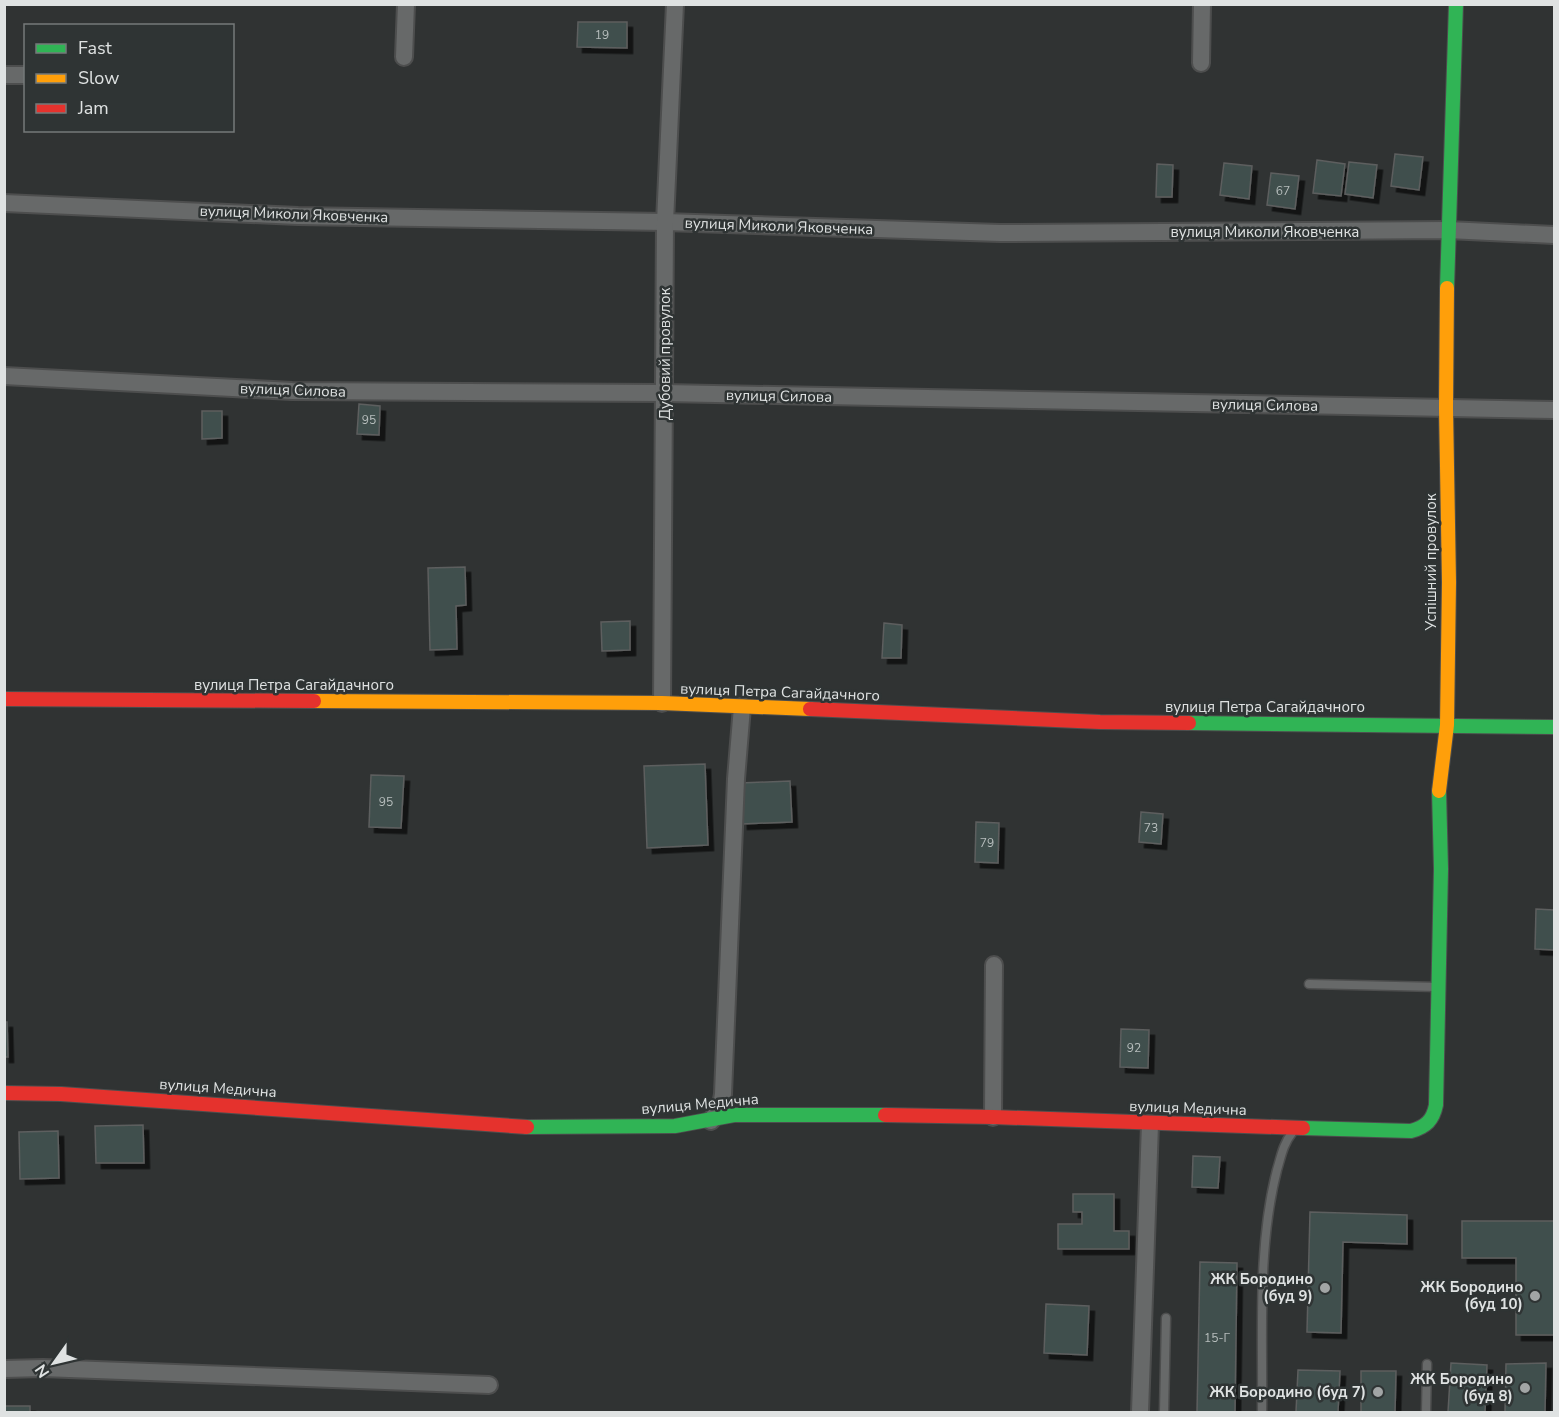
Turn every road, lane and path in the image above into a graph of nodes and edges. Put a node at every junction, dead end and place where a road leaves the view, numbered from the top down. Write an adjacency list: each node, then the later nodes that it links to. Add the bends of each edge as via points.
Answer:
1 (406, 4): 5 (street)
2 (675, 4): 10 (street, Дубовий провулок)
3 (1202, 4): 6 (street)
4 (1456, 4): 11 (street, Успішний провулок)
5 (405, 57)
6 (1201, 63)
7 (4, 75): 8 (street)
8 (24, 75)
9 (4, 203): 10 (street, вулиця Миколи Яковченка, via 298,216)
10 (665, 222): 11 (street, вулиця Миколи Яковченка, via 1000,233); 14 (street, Дубовий провулок)
11 (1448, 230): 12 (street, вулиця Миколи Яковченка); 15 (street, Успішний провулок)
12 (1554, 235)
13 (4, 376): 14 (street, вулиця Силова, via 292,392)
14 (665, 393): 15 (street, вулиця Силова); 18 (street, Дубовий провулок)
15 (1446, 408): 16 (street, вулиця Силова); 20 (street, Успішний провулок)
16 (1554, 410)
17 (4, 699): 18 (street, вулиця Петра Сагайдачного)
18 (662, 703): 19 (street, вулиця Петра Сагайдачного)
19 (742, 707): 20 (street, вулиця Петра Сагайдачного, via 1100,722); 28 (street, via 723,1094 721,1106)
20 (1447, 725): 21 (street, вулиця Петра Сагайдачного); 24 (street, Успішний провулок, via 1439,794)
21 (1554, 727)
22 (994, 965): 26 (street)
23 (1309, 984): 24 (lane)
24 (1438, 987): 27 (street, Успішний провулок, via 1436,1105)
25 (4, 1094): 28 (street, вулиця Медична, via 62,1094 540,1128 675,1126)
26 (993, 1117): 28 (street, вулиця Медична, via 757,1114); 29 (street, вулиця Медична)
27 (1432, 1119): 30 (street, вулиця Медична, via 1424,1128 1411,1131)
28 (711, 1121)
29 (1150, 1124): 30 (street, вулиця Медична); 35 (street)
30 (1296, 1128): 37 (lane, via 1286,1141 1265,1232)
31 (1166, 1318): 36 (lane)
32 (1427, 1364): 38 (lane)
33 (4, 1369): 34 (street)
34 (489, 1385)
35 (1140, 1413)
36 (1164, 1413)
37 (1262, 1413)
38 (1426, 1413)

